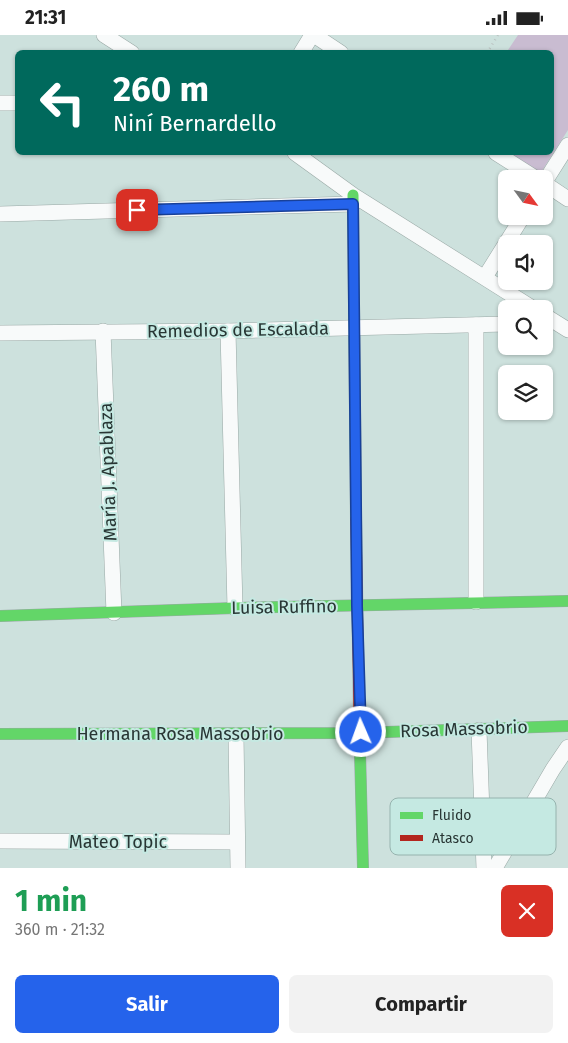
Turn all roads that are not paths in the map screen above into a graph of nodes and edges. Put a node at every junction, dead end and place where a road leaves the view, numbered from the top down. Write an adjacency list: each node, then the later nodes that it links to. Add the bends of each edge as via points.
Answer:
1 (104, 35): 3 (street)
2 (313, 35): 4 (street); 5 (street)
3 (127, 50)
4 (303, 50)
5 (336, 50)
6 (0, 103): 7 (street)
7 (15, 103)
8 (568, 145): 12 (street)
9 (298, 155): 14 (street)
10 (499, 155): 11 (street)
11 (522, 170)
12 (552, 170)
13 (553, 189): 15 (street)
14 (353, 199): 16 (street); 18 (street); 22 (street)
15 (568, 199)
16 (0, 214)
17 (517, 225): 18 (street)
18 (485, 277): 19 (street)
19 (520, 300)
20 (498, 324): 21 (street, Remedios de Escalada)
21 (476, 325): 22 (street, Remedios de Escalada); 27 (street)
22 (355, 329): 24 (street, Remedios de Escalada); 28 (street)
23 (103, 331): 24 (street, Remedios de Escalada); 25 (street, Remedios de Escalada); 30 (street, María J. Apablaza)
24 (228, 331): 29 (street)
25 (0, 333)
26 (568, 601): 27 (street, Luisa Ruffino)
27 (476, 602): 28 (street, Luisa Ruffino)
28 (357, 606): 29 (street, Luisa Ruffino); 34 (street)
29 (235, 608): 30 (street, Luisa Ruffino)
30 (114, 613): 31 (street, Luisa Ruffino)
31 (0, 616)
32 (568, 726): 33 (street, Rosa Massobrio)
33 (479, 730): 34 (street, Rosa Massobrio); 38 (street)
34 (361, 732): 36 (street, Hermana Rosa Massobrio); 45 (street)
35 (0, 735): 36 (street, Hermana Rosa Massobrio)
36 (236, 735): 41 (street)
37 (568, 747): 39 (street)
38 (481, 798)
39 (536, 798)
40 (0, 841): 41 (street, Mateo Topic)
41 (237, 842): 44 (street)
42 (484, 855): 46 (street)
43 (503, 855): 47 (street)
44 (238, 868)
45 (364, 868)
46 (484, 868)
47 (495, 868)

